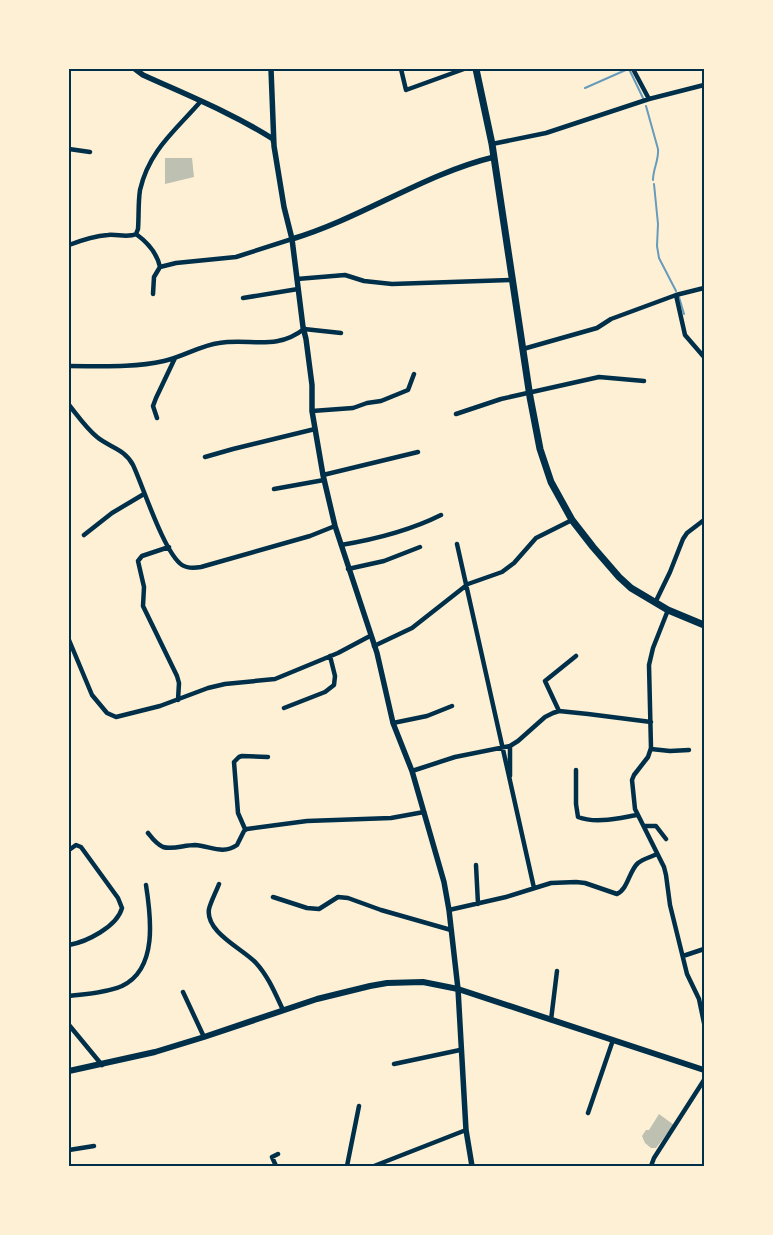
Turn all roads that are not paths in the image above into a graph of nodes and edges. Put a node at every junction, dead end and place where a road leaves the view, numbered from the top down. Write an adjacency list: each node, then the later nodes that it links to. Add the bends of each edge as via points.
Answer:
1 (135, 69): 9 (street)
2 (271, 69): 11 (street)
3 (401, 69): 4 (street, via 406,90)
4 (464, 69)
5 (476, 69): 10 (main road)
6 (633, 69): 8 (street)
7 (704, 85): 8 (street)
8 (649, 100): 10 (street, via 546,133)
9 (201, 101): 11 (street, via 256,128 273,139); 15 (street, via 160,144 148,166 140,190)
10 (492, 144): 14 (main road)
11 (274, 146): 16 (street)
12 (69, 149): 13 (street)
13 (90, 152)
14 (494, 157): 16 (street, via 462,166 341,221); 20 (main road)
15 (136, 234): 17 (street, via 108,234); 18 (street, via 154,253)
16 (292, 239): 18 (street, via 236,257 176,262); 19 (street)
17 (69, 245)
18 (160, 267): 23 (street, via 154,277)
19 (297, 279): 20 (street, via 345,275 392,284); 22 (street)
20 (511, 280): 29 (main road)
21 (704, 288): 24 (street)
22 (298, 289): 25 (street); 26 (street)
23 (153, 294)
24 (676, 295): 29 (street, via 611,319 597,328); 30 (street, via 685,335)
25 (243, 298)
26 (304, 329): 27 (street); 32 (street, via 281,341 221,342); 38 (street, via 312,385)
27 (341, 333)
28 (704, 348): 30 (street)
29 (523, 349): 36 (main road)
30 (698, 351): 31 (street)
31 (704, 357)
32 (175, 358): 33 (street, via 122,366); 40 (street, via 156,398)
33 (69, 366)
34 (414, 374): 38 (street, via 408,390 381,401 353,408)
35 (644, 381): 36 (street, via 600,377)
36 (529, 392): 39 (street); 48 (main road, via 545,466)
37 (69, 405): 46 (street, via 98,438 126,456)
38 (312, 411): 41 (street)
39 (456, 414)
40 (156, 418)
41 (315, 429): 43 (street); 44 (street)
42 (418, 452): 44 (street)
43 (206, 457)
44 (324, 478): 45 (street); 50 (street)
45 (274, 488)
46 (144, 494): 51 (street); 54 (street)
47 (441, 515): 53 (street, via 406,531)
48 (572, 520): 57 (main road, via 615,573); 62 (street, via 536,538 502,572 468,584 412,628)
49 (704, 520): 57 (street, via 683,539)
50 (335, 526): 53 (street); 54 (street, via 191,568 182,565)
51 (84, 535)
52 (457, 544): 89 (street)
53 (341, 545): 56 (street)
54 (169, 547): 65 (street, via 142,556 138,561 144,588 143,606 177,676)
55 (420, 547): 56 (street, via 384,561)
56 (348, 569): 60 (street)
57 (655, 603): 58 (main road)
58 (668, 610): 59 (main road); 69 (street, via 649,665)
59 (704, 625)
60 (370, 636): 62 (street); 63 (street)
61 (69, 640): 65 (street, via 92,695 111,715 116,717 139,712)
62 (374, 646): 70 (street)
63 (330, 656): 65 (street, via 275,679 225,684); 67 (street, via 334,685 325,692)
64 (576, 656): 68 (street, via 545,681)
65 (178, 700)
66 (452, 706): 70 (street, via 427,716)
67 (284, 708)
68 (559, 712): 69 (street); 71 (street, via 545,717)
69 (651, 722): 72 (street)
70 (393, 723): 76 (street)
71 (510, 746): 76 (street, via 455,757); 77 (street)
72 (651, 749): 73 (street); 79 (street, via 632,780)
73 (689, 750)
74 (268, 757): 81 (street, via 242,756 234,762 238,813)
75 (576, 770): 79 (street, via 578,818 606,820)
76 (412, 771): 78 (street)
77 (510, 776)
78 (424, 812): 81 (street, via 391,818 307,821); 92 (street)
79 (638, 815): 80 (street)
80 (644, 826): 83 (street, via 656,826); 85 (street)
81 (245, 829): 82 (street, via 237,845 226,849 196,845 163,847)
82 (148, 833)
83 (666, 839)
84 (69, 850): 94 (street, via 76,845 81,847 122,908 119,916 97,934)
85 (657, 854): 89 (street, via 639,862 617,894 576,882 551,883); 96 (street, via 666,875)
86 (476, 866): 91 (street)
87 (219, 884): 101 (street, via 209,909 212,923 218,932 257,963 270,981)
88 (146, 885): 100 (street, via 150,935 147,953 137,975 122,986 103,992)
89 (534, 888): 91 (street)
90 (273, 896): 93 (street, via 306,908 319,909 338,897 348,898)
91 (478, 904): 92 (street)
92 (449, 910): 93 (street)
93 (451, 930): 98 (street)
94 (69, 945)
95 (704, 949): 96 (street)
96 (683, 956): 103 (street)
97 (557, 971): 102 (street)
98 (458, 989): 101 (main road, via 432,983 387,983 342,992); 102 (main road); 107 (street)
99 (183, 992): 105 (street)
100 (69, 996)
101 (283, 1010): 105 (main road)
102 (551, 1020): 106 (main road)
103 (704, 1022)
104 (69, 1024): 108 (street)
105 (204, 1037): 108 (main road)
106 (614, 1040): 111 (main road); 114 (street)
107 (460, 1050): 109 (street); 115 (street)
108 (102, 1064): 110 (main road)
109 (394, 1064)
110 (69, 1070)
111 (704, 1070)
112 (704, 1080): 123 (street)
113 (359, 1106): 120 (street)
114 (588, 1113)
115 (466, 1130): 121 (street); 122 (street)
116 (94, 1146): 117 (street)
117 (69, 1150)
118 (278, 1154): 119 (street, via 272,1157)
119 (276, 1166)
120 (348, 1166)
121 (374, 1166)
122 (472, 1166)
123 (651, 1166)

